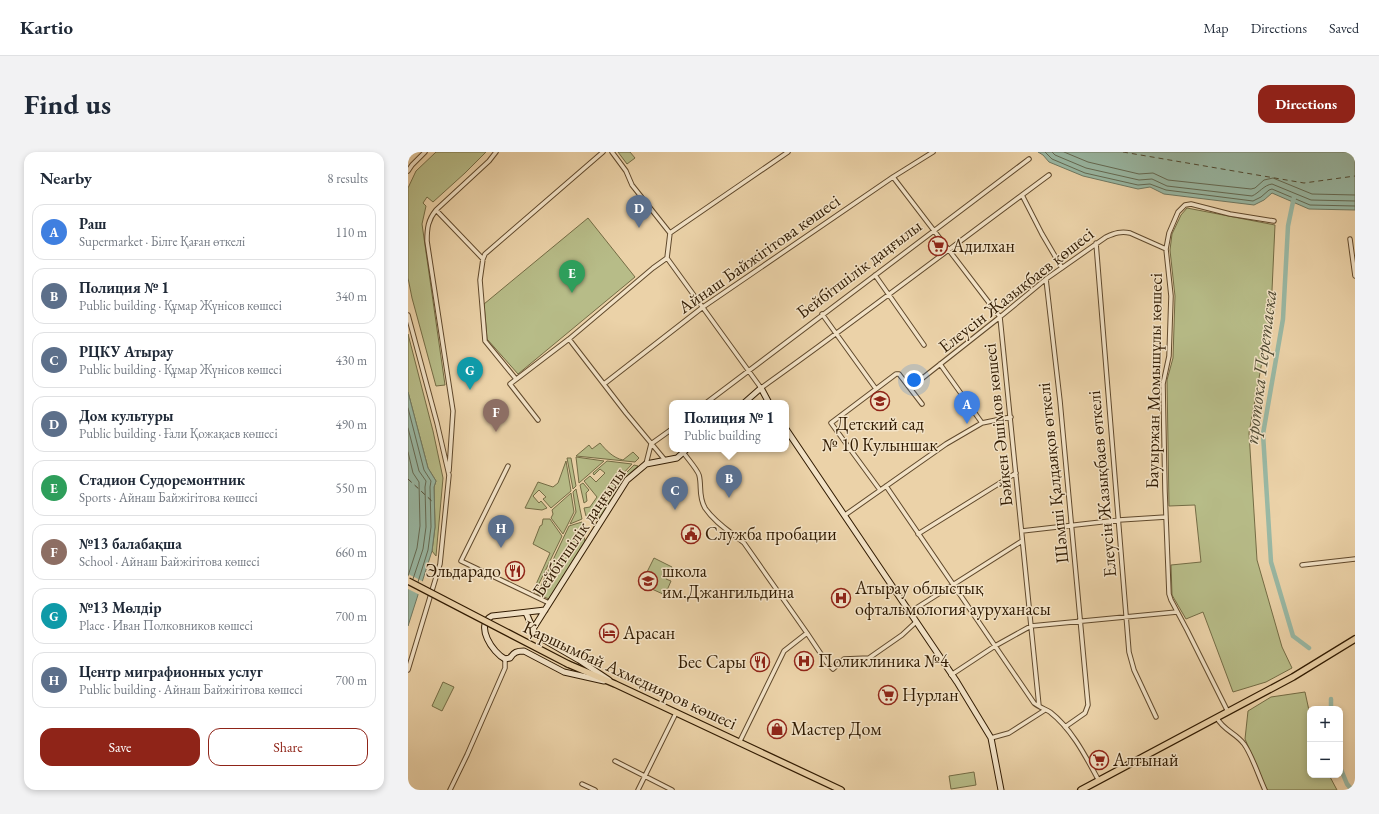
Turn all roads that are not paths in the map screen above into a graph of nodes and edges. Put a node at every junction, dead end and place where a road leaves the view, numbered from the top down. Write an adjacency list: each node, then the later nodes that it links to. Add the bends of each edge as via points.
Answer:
1 (425, 152): 8 (street)
2 (496, 152): 12 (street)
3 (603, 152): 21 (street, via 485,254)
4 (612, 152): 15 (street, via 626,171 632,185)
5 (788, 152): 15 (street)
6 (933, 152): 10 (street, Айнаш Байжігітова көшесі)
7 (1029, 158): 14 (street, Бейбітшілік даңғылы)
8 (408, 171)
9 (1049, 175): 11 (street, Бейбітшілік даңғылы)
10 (893, 177): 14 (street, Бәйкен Әшімов көшесі); 27 (street, Айнаш Байжігітова көшесі)
11 (1022, 195): 18 (street, Бейбітшілік даңғылы); 22 (street)
12 (436, 210): 21 (street); 57 (street, via 427,225 427,241 453,411)
13 (1274, 221): 19 (street, Бауыржан Момышұлы көшесі, via 1186,204 1178,212 1169,233)
14 (934, 231): 18 (street, Бәйкен Әшімов көшесі); 23 (street, Бейбітшілік даңғылы)
15 (670, 233): 20 (street)
16 (1350, 239): 24 (street)
17 (1096, 243): 19 (street, Елеусін Жазықбаев көшесі, via 1112,234 1124,232); 22 (street, Елеусін Жазықбаев көшесі); 62 (street, Елеусін Жазықбаев өткелі)
18 (948, 249): 26 (street, Бейбітшілік даңғылы); 30 (street, Бәйкен Әшімов көшесі)
19 (1166, 249): 61 (street, Бауыржан Момышұлы көшесі, via 1172,296 1169,356 1163,384)
20 (667, 258): 27 (street); 32 (street)
21 (483, 259): 36 (street, via 480,280 485,341)
22 (1062, 268): 25 (street, Елеусін Жазықбаев көшесі)
23 (876, 275): 26 (street); 28 (street, Бейбітшілік даңғылы)
24 (1355, 276)
25 (1046, 278): 30 (street, Елеусін Жазықбаев көшесі); 63 (street, Шәмші Қалдаяқов өткелі)
26 (890, 294): 31 (street, Бейбітшілік даңғылы); 33 (street)
27 (703, 307): 35 (street); 37 (street, Айнаш Байжігітова көшесі)
28 (822, 314): 31 (street); 35 (street, Бейбітшілік даңғылы)
29 (408, 315): 57 (street)
30 (1000, 317): 34 (street, Елеусін Жазықбаев көшесі); 45 (street, Бәйкен Әшімов көшесі)
31 (837, 334): 38 (street, Бейбітшілік даңғылы); 40 (street)
32 (569, 339): 36 (street); 37 (street)
33 (924, 345)
34 (940, 364): 39 (street, Елеусін Жазықбаев көшесі); 47 (street)
35 (749, 370): 38 (street); 41 (street, Бейбітшілік даңғылы)
36 (516, 379): 46 (street, via 510,384)
37 (604, 384): 50 (street)
38 (761, 388): 42 (street, Бейбітшілік даңғылы); 43 (street)
39 (910, 388): 40 (street, via 898,373); 44 (street)
40 (876, 389): 59 (street, via 831,422)
41 (710, 400)
42 (747, 400)
43 (767, 400)
44 (922, 404)
45 (1011, 417): 47 (street); 56 (street, Бәйкен Әшімов көшесі)
46 (538, 420)
47 (982, 423): 58 (street, via 946,444)
48 (669, 431): 50 (street)
49 (789, 433): 60 (street)
50 (651, 444): 53 (street); 54 (street, Бейбітшілік даңғылы)
51 (683, 452): 53 (street, Бейбітшілік даңғылы, via 676,458)
52 (686, 452): 81 (street, via 699,474 700,494 704,507 717,522 744,543)
53 (665, 460): 54 (street, Бейбітшілік даңғылы)
54 (646, 464): 71 (street, Бейбітшілік даңғылы, via 627,480)
55 (508, 466): 71 (street, via 461,561)
56 (1016, 473): 64 (street, Бәйкен Әшімов көшесі); 65 (street)
57 (449, 475): 85 (street, via 440,564)
58 (886, 486): 59 (street); 65 (street)
59 (880, 490): 60 (street)
60 (845, 515): 73 (street)
61 (1166, 517): 62 (street); 74 (street, Бауыржан Момышұлы көшесі, via 1169,594)
62 (1119, 520): 63 (street); 76 (street, Елеусін Жазықбаев өткелі)
63 (1072, 526): 64 (street); 78 (street, Шәмші Қалдаяқов өткелі)
64 (1022, 531): 66 (street, Бәйкен Әшімов көшесі)
65 (918, 534): 70 (street)
66 (1022, 541): 70 (street); 79 (street, Бәйкен Әшімов көшесі)
67 (1355, 559): 68 (street)
68 (1302, 565)
69 (408, 581): 87 (main road, Қаршымбай Ахмедияров көшесі, bridge, via 568,664)
70 (952, 584): 73 (street); 83 (street)
71 (549, 603): 72 (street, Бейбітшілік даңғылы)
72 (544, 610): 75 (street, Бейбітшілік даңғылы); 80 (street)
73 (910, 612): 77 (street)
74 (1177, 612): 76 (street); 90 (street, Бауыржан Момышұлы көшесі)
75 (526, 613): 80 (street); 84 (street, Бейбітшілік даңғылы, via 486,618 484,631 500,657)
76 (1126, 618): 78 (street); 92 (street, Елеусін Жазықбаев өткелі, via 1129,652 1134,670)
77 (916, 622): 81 (street, via 869,658 844,659 832,669); 86 (street)
78 (1080, 622): 79 (street); 94 (street, Шәмші Қалдаяқов өткелі, via 1088,705 1085,713)
79 (1031, 626): 83 (street); 88 (street, Бәйкен Әшімов көшесі)
80 (533, 629): 87 (street, via 539,637 580,660)
81 (807, 633): 96 (street, via 784,651)
82 (1355, 639): 90 (main road, via 1293,677)
83 (995, 646): 86 (street); 88 (street, via 1034,703)
84 (505, 659): 87 (street, via 518,651 524,651 564,672); 101 (street, via 505,668)
85 (408, 670)
86 (951, 675): 95 (street)
87 (615, 684): 91 (main road, Қаршымбай Ахмедияров көшесі)
88 (1039, 706): 89 (street)
89 (1045, 710): 94 (street); 95 (street, via 1009,733)
90 (1228, 712): 93 (main road)
91 (676, 713): 96 (main road, Қаршымбай Ахмедияров көшесі); 98 (street)
92 (1156, 717)
93 (1217, 718): 99 (main road); 108 (street, via 1220,724 1245,745)
94 (1065, 727): 99 (street, via 1085,755)
95 (991, 738): 106 (street)
96 (739, 743): 105 (main road, Қаршымбай Ахмедияров көшесі)
97 (615, 760): 98 (street)
98 (645, 776): 103 (street); 104 (street)
99 (1099, 781): 107 (main road)
100 (582, 784): 102 (street)
101 (451, 790)
102 (595, 790)
103 (638, 790)
104 (672, 790)
105 (841, 790)
106 (1001, 790)
107 (1081, 790)
108 (1265, 790)

